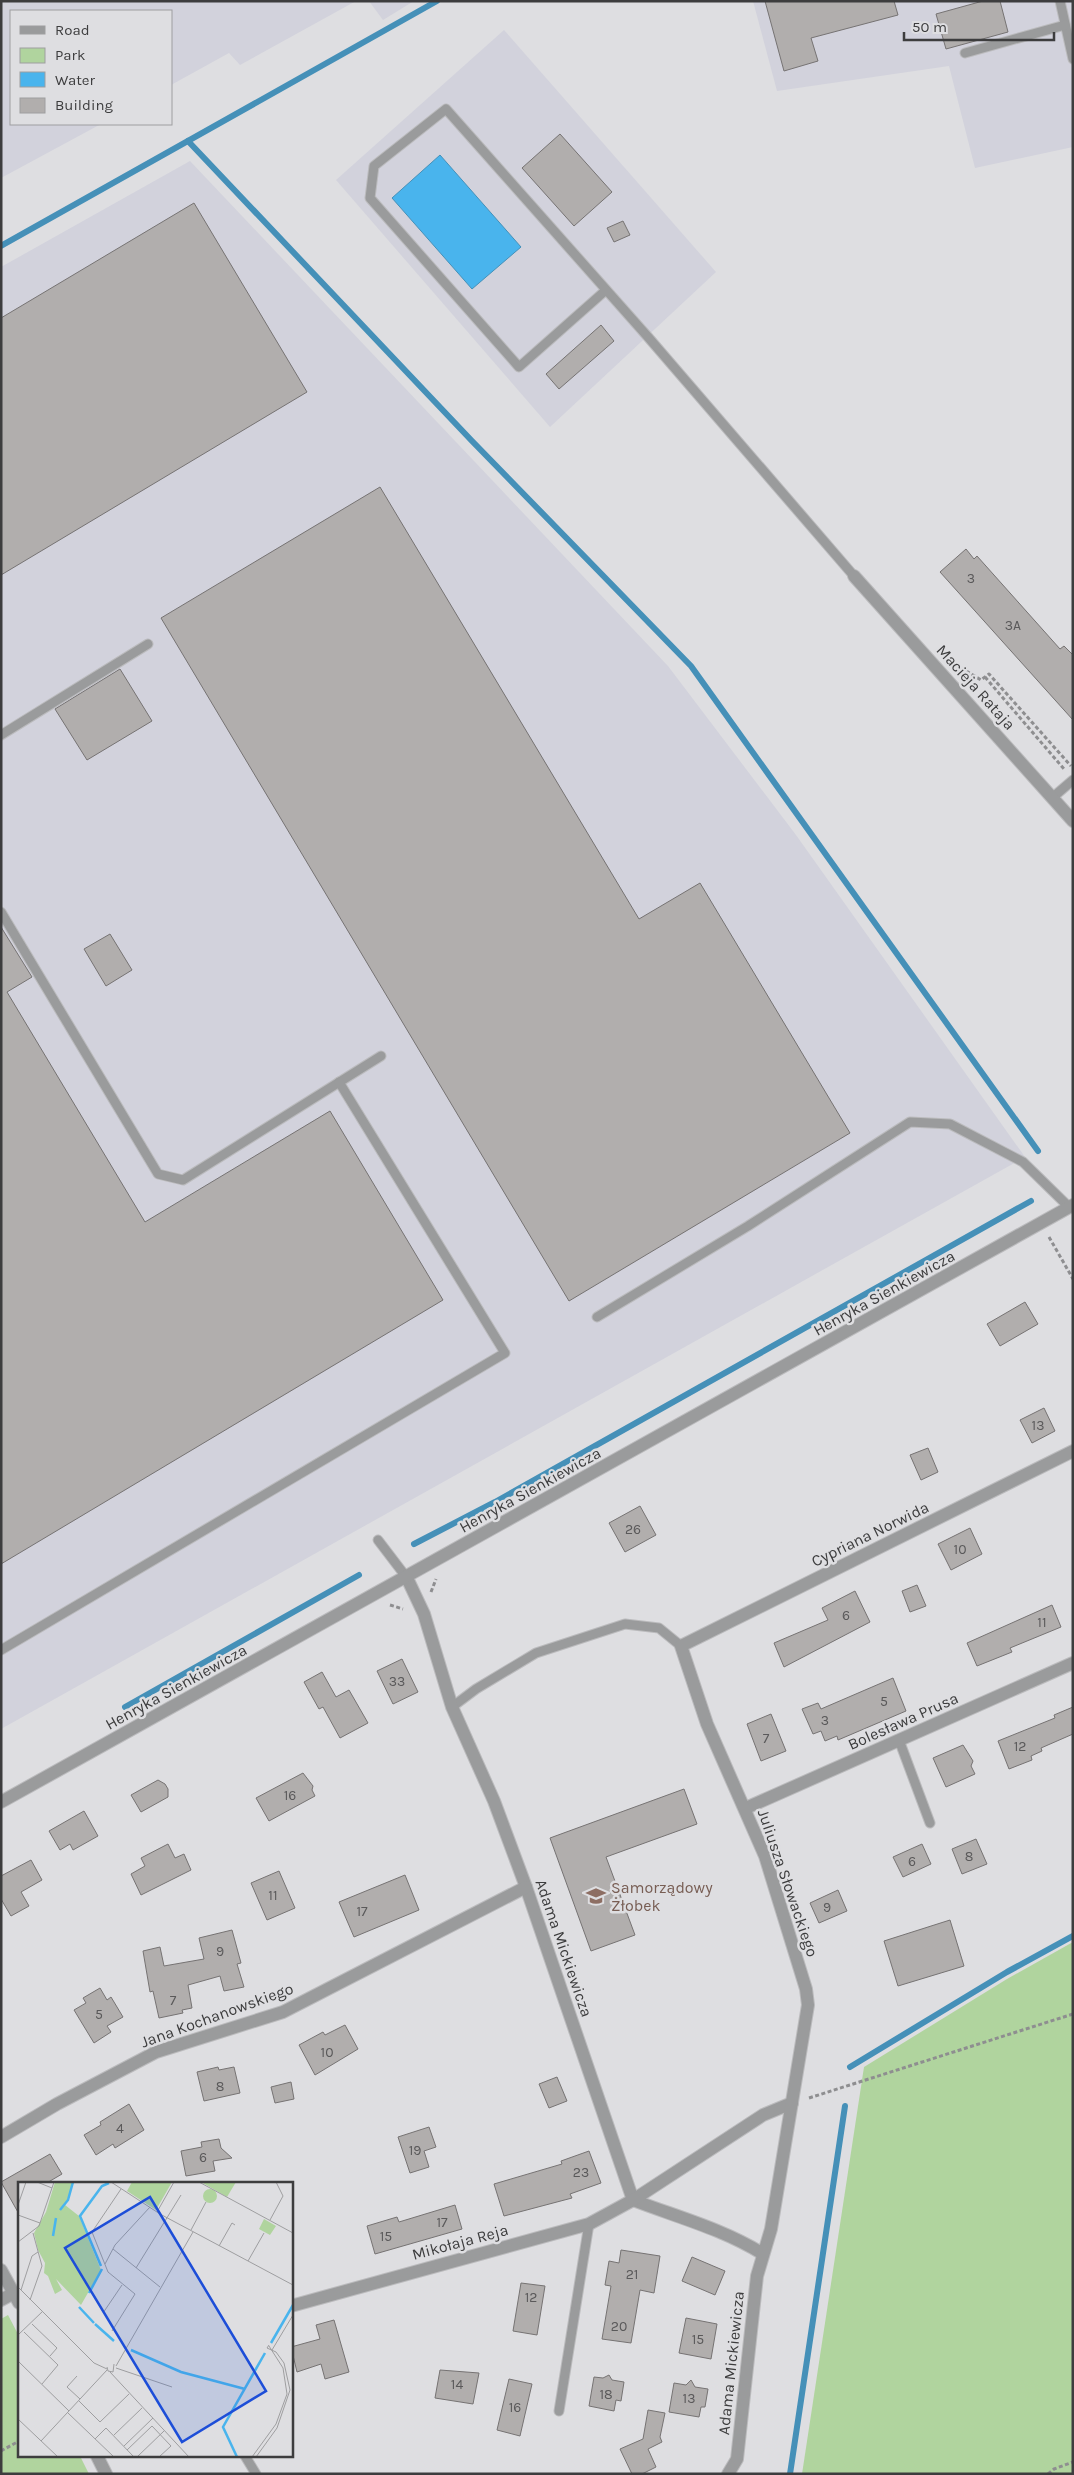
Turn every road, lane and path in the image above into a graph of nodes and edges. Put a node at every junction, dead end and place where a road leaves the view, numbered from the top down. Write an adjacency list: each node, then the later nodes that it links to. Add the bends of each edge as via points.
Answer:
1 (1060, 1): 2 (lane)
2 (1065, 26): 3 (lane); 4 (lane)
3 (965, 53)
4 (1073, 59)
5 (606, 290): 5 (lane, via 446,109 374,166 370,198 519,367); 6 (lane)
6 (854, 576): 8 (street, Macieja Rataja)
7 (148, 644): 10 (lane)
8 (941, 672): 9 (path, via 952,661 981,680); 13 (street, Macieja Rataja)
9 (985, 677): 11 (path, via 989,674); 12 (path)
10 (1, 735)
11 (1073, 769)
12 (1070, 776): 13 (lane)
13 (1052, 798): 14 (street, Macieja Rataja)
14 (1073, 821)
15 (1, 912): 17 (lane, via 158,1174 183,1180)
16 (381, 1056): 17 (lane)
17 (339, 1082): 26 (lane, via 505,1353)
18 (1071, 1206): 19 (street, Henryka Sienkiewicza); 21 (lane, via 1023,1162 950,1124 910,1122 748,1226)
19 (1042, 1223): 20 (path); 24 (street, Henryka Sienkiewicza)
20 (1073, 1280)
21 (597, 1317)
22 (1073, 1451): 25 (street, Cypriana Norwida)
23 (378, 1540): 24 (lane)
24 (407, 1578): 28 (street, Adama Mickiewicza, via 424,1614); 30 (street, Henryka Sienkiewicza)
25 (681, 1646): 28 (lane, via 659,1628 624,1624 536,1653); 31 (street, Juliusza Słowackiego, via 708,1724)
26 (1, 1650)
27 (1073, 1662): 29 (street, Bolesława Prusa)
28 (452, 1707): 33 (street, Adama Mickiewicza, via 494,1801)
29 (899, 1740): 31 (street, Bolesława Prusa); 32 (lane)
30 (1, 1802)
31 (746, 1808): 35 (street, Juliusza Słowackiego, via 765,1856 806,1989 808,2005)
32 (930, 1823)
33 (526, 1887): 36 (street, Jana Kochanowskiego, via 283,2012 156,2052 57,2104); 37 (street, Adama Mickiewicza)
34 (1073, 2014): 35 (path)
35 (792, 2103): 37 (street, Mikołaja Reja, via 763,2115); 39 (street, Adama Mickiewicza)
36 (1, 2138)
37 (633, 2200): 38 (street, Mikołaja Reja); 39 (street, via 717,2229)
38 (589, 2224): 43 (street, Mikołaja Reja); 44 (lane)
39 (763, 2254): 52 (street, Adama Mickiewicza, via 757,2276 737,2458)
40 (1, 2270): 41 (street)
41 (16, 2298): 42 (street)
42 (1, 2300)
43 (292, 2306)
44 (560, 2411)
45 (18, 2442): 46 (path)
46 (1, 2451)
47 (97, 2458): 50 (street)
48 (246, 2458): 51 (lane)
49 (1073, 2462): 53 (path)
50 (106, 2474)
51 (256, 2474)
52 (728, 2474)
53 (1048, 2474)

